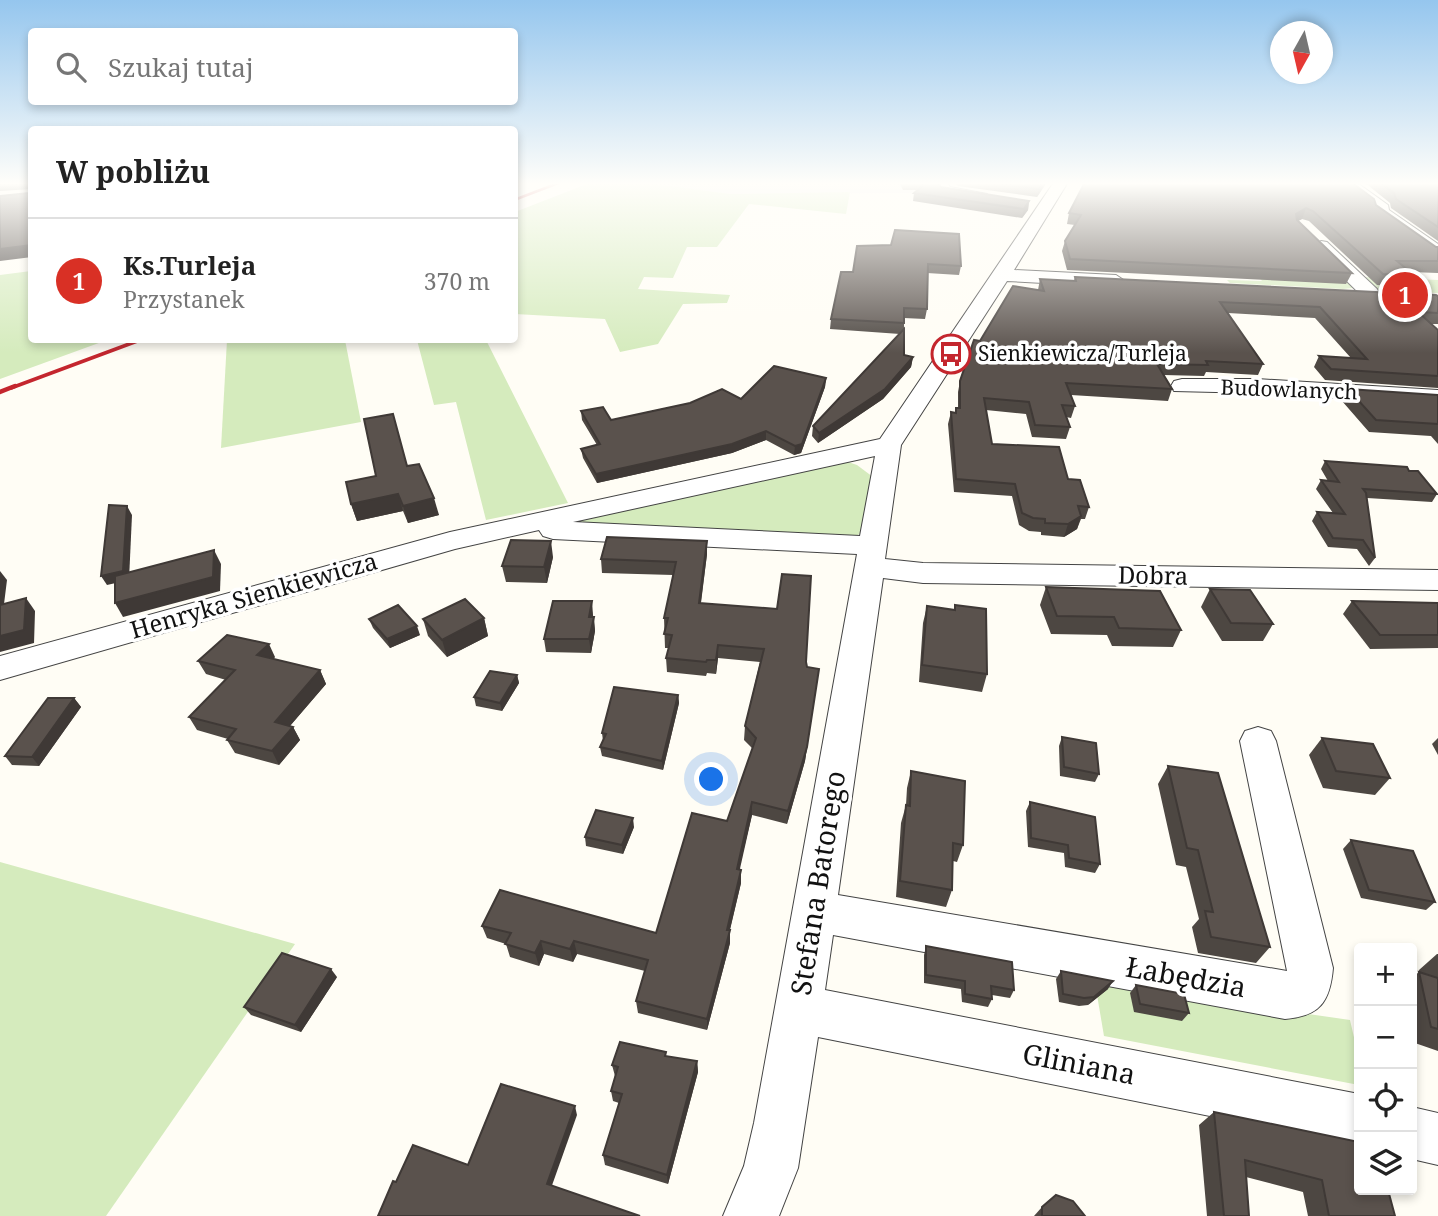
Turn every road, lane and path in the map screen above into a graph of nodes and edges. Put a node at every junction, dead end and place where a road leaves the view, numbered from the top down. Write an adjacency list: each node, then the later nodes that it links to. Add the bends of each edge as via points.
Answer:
1 (1025, 239): 5 (street)
2 (1314, 239): 8 (street)
3 (1419, 239): 4 (street)
4 (1438, 252)
5 (1002, 275): 6 (street); 12 (street)
6 (1138, 282)
7 (1343, 292): 8 (street)
8 (1370, 293): 9 (street)
9 (1394, 295)
10 (1182, 386): 11 (street, Budowlanych)
11 (1438, 397)
12 (889, 445): 13 (street, Henryka Sienkiewicza); 14 (street)
13 (510, 528): 14 (street, Henryka Sienkiewicza); 16 (street, Henryka Sienkiewicza)
14 (870, 557): 15 (street, Dobra, via 914,573); 18 (street, Stefana Batorego)
15 (1438, 580)
16 (0, 668)
17 (1258, 741): 18 (street, Łabędzia, via 1310,968 1308,985 1301,994 1285,995)
18 (815, 911): 19 (street, Stefana Batorego)
19 (798, 1009): 20 (street, Gliniana); 23 (street, Stefana Batorego, via 771,1168)
20 (1354, 1119)
21 (1417, 1134): 22 (street)
22 (1438, 1139)
23 (751, 1216)

